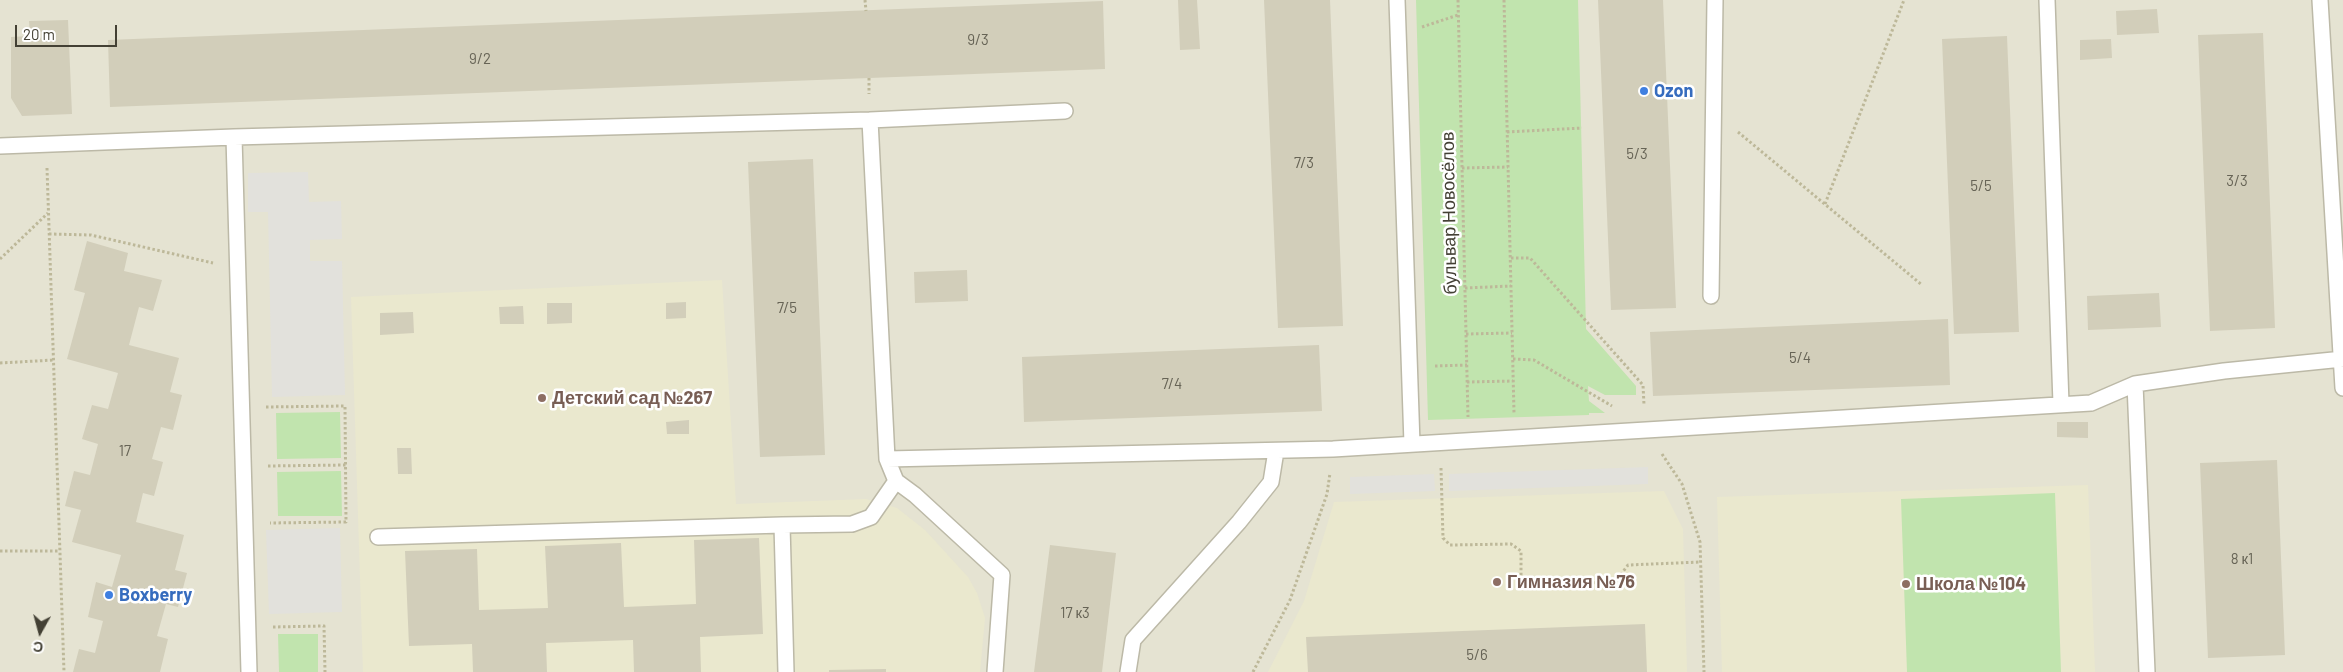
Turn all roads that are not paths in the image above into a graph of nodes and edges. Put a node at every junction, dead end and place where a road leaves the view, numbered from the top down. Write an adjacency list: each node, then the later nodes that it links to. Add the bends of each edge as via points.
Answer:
1 (1397, 0): 14 (lane)
2 (1715, 0): 9 (lane)
3 (2047, 0): 13 (lane)
4 (2320, 0): 10 (lane)
5 (1065, 111): 6 (lane)
6 (870, 120): 7 (lane); 16 (lane)
7 (234, 136): 8 (lane); 20 (lane)
8 (0, 146)
9 (1711, 296)
10 (2343, 359): 11 (lane); 12 (lane)
11 (2135, 384): 13 (lane, via 2091,403); 24 (lane)
12 (2343, 388)
13 (2061, 404): 14 (lane)
14 (1412, 444): 15 (lane)
15 (1276, 451): 16 (lane); 23 (lane, via 1271,482 1133,640)
16 (887, 459): 17 (lane)
17 (896, 481): 18 (lane, via 870,517 852,524); 22 (lane, via 1002,575)
18 (782, 525): 19 (lane); 21 (lane)
19 (378, 536)
20 (249, 672)
21 (786, 672)
22 (995, 672)
23 (1128, 672)
24 (2147, 672)

